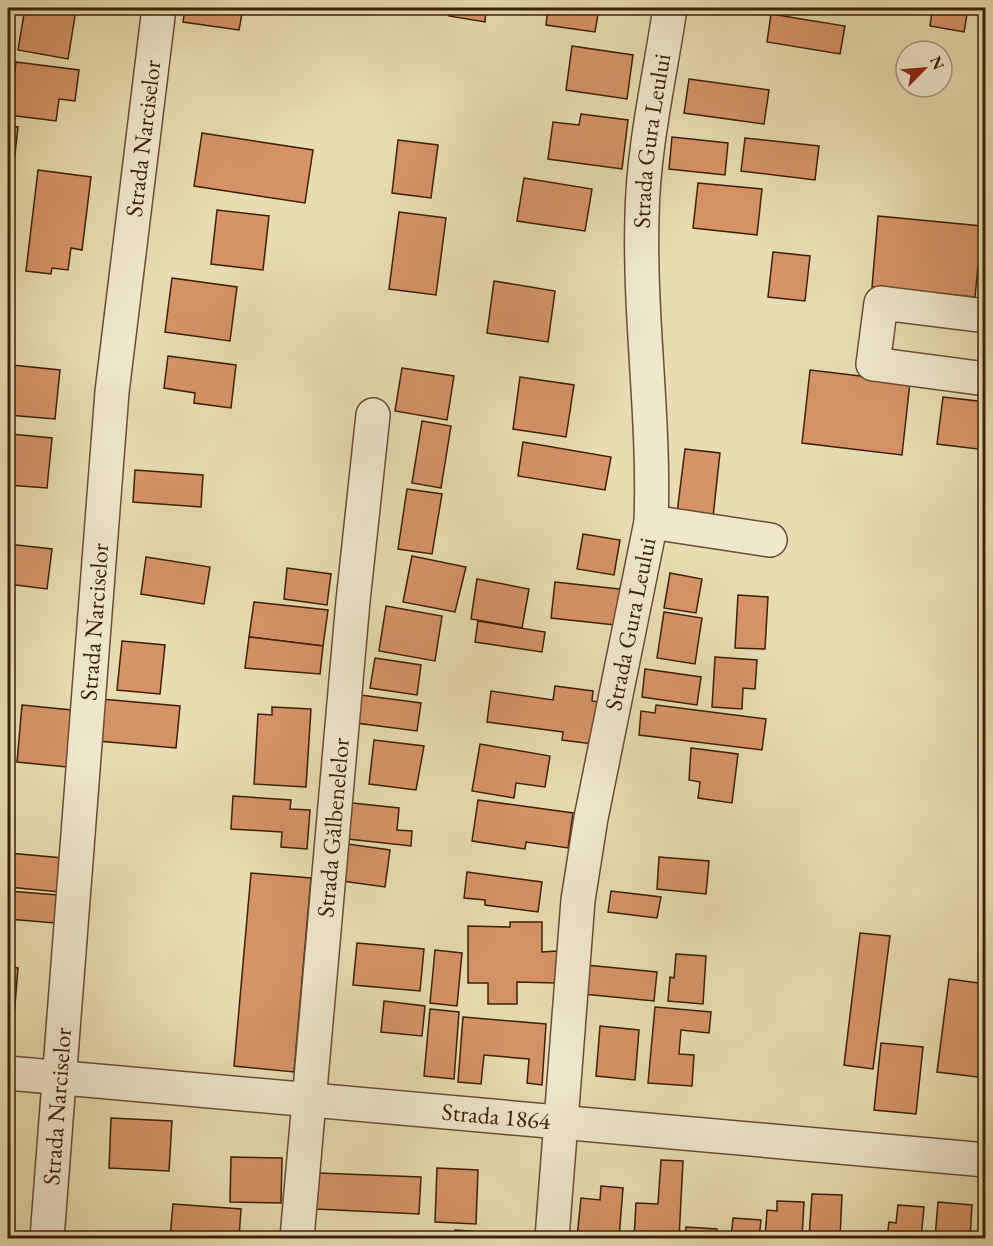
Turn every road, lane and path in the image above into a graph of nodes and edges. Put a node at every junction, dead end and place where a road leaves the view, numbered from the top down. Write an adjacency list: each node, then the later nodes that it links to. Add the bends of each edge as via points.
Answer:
1 (159, 8): 9 (street, Strada Narciselor, via 112,392)
2 (670, 8): 6 (street, Strada Gura Leului, via 642,214 642,306 653,477)
3 (986, 316): 4 (street, via 881,303 873,364)
4 (986, 379)
5 (373, 415): 10 (street, Strada Gălbenelelor)
6 (651, 522): 7 (street); 11 (street, Strada Gura Leului, via 578,900)
7 (770, 540)
8 (8, 1073): 9 (street, Strada 1864)
9 (58, 1078): 10 (street, Strada 1864); 13 (street, Strada Narciselor)
10 (310, 1100): 11 (street, Strada 1864); 14 (street, Strada Gălbenelelor)
11 (562, 1122): 12 (street, Strada 1864); 15 (street, Strada Gura Leului)
12 (986, 1160)
13 (47, 1239)
14 (297, 1239)
15 (552, 1239)

